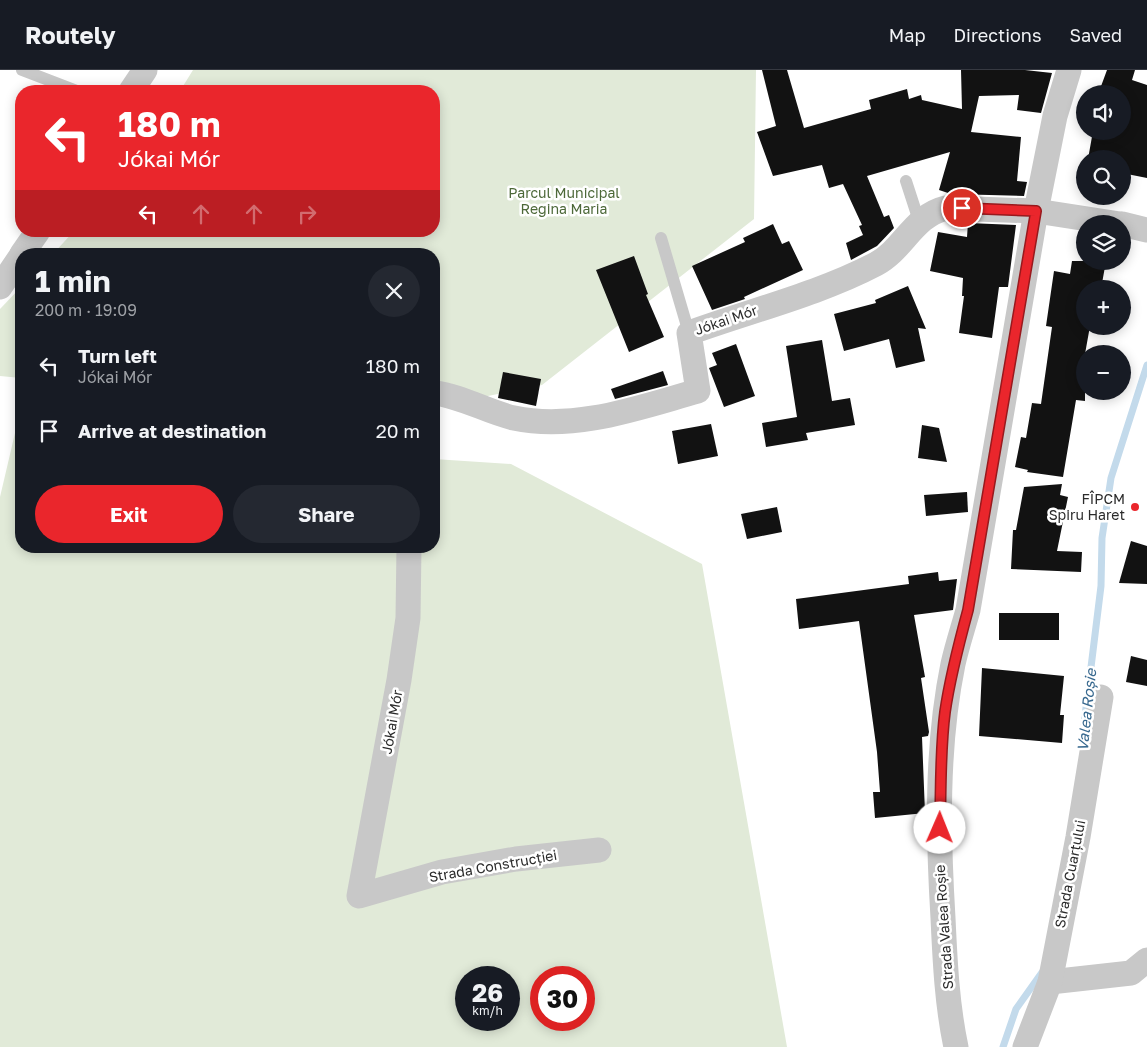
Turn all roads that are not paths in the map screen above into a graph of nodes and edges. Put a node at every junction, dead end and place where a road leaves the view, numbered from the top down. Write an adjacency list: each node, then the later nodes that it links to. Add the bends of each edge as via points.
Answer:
1 (22, 70): 4 (lane)
2 (145, 70): 5 (street)
3 (1069, 70): 7 (street, Strada Valea Roșie, via 1055,116)
4 (61, 85)
5 (135, 85)
6 (906, 181): 9 (lane)
7 (1036, 211): 8 (street, Jókai Mór); 9 (street, Jókai Mór, via 946,208); 25 (street, Strada Valea Roșie, via 968,610 953,664 945,712 939,862 944,955)
8 (1076, 217)
9 (919, 221): 17 (street, Jókai Mór, via 896,248 877,263 812,290)
10 (1131, 226): 11 (street, Jókai Mór)
11 (1147, 230)
12 (34, 237): 14 (street)
13 (660, 238): 17 (lane)
14 (27, 248)
15 (15, 265): 16 (street)
16 (0, 287)
17 (689, 333): 18 (street, Jókai Mór, via 698,391 599,418 537,422 513,418)
18 (440, 395)
19 (409, 553): 22 (street, Jókai Mór, via 408,618 399,680)
20 (1101, 696): 24 (street, Strada Cuarțului)
21 (599, 850): 22 (street, Strada Construcției, via 516,859 442,872)
22 (359, 896)
23 (1147, 960): 24 (street, via 1131,973)
24 (1050, 982): 26 (street, Strada Cuarțului)
25 (956, 1047)
26 (1025, 1047)

